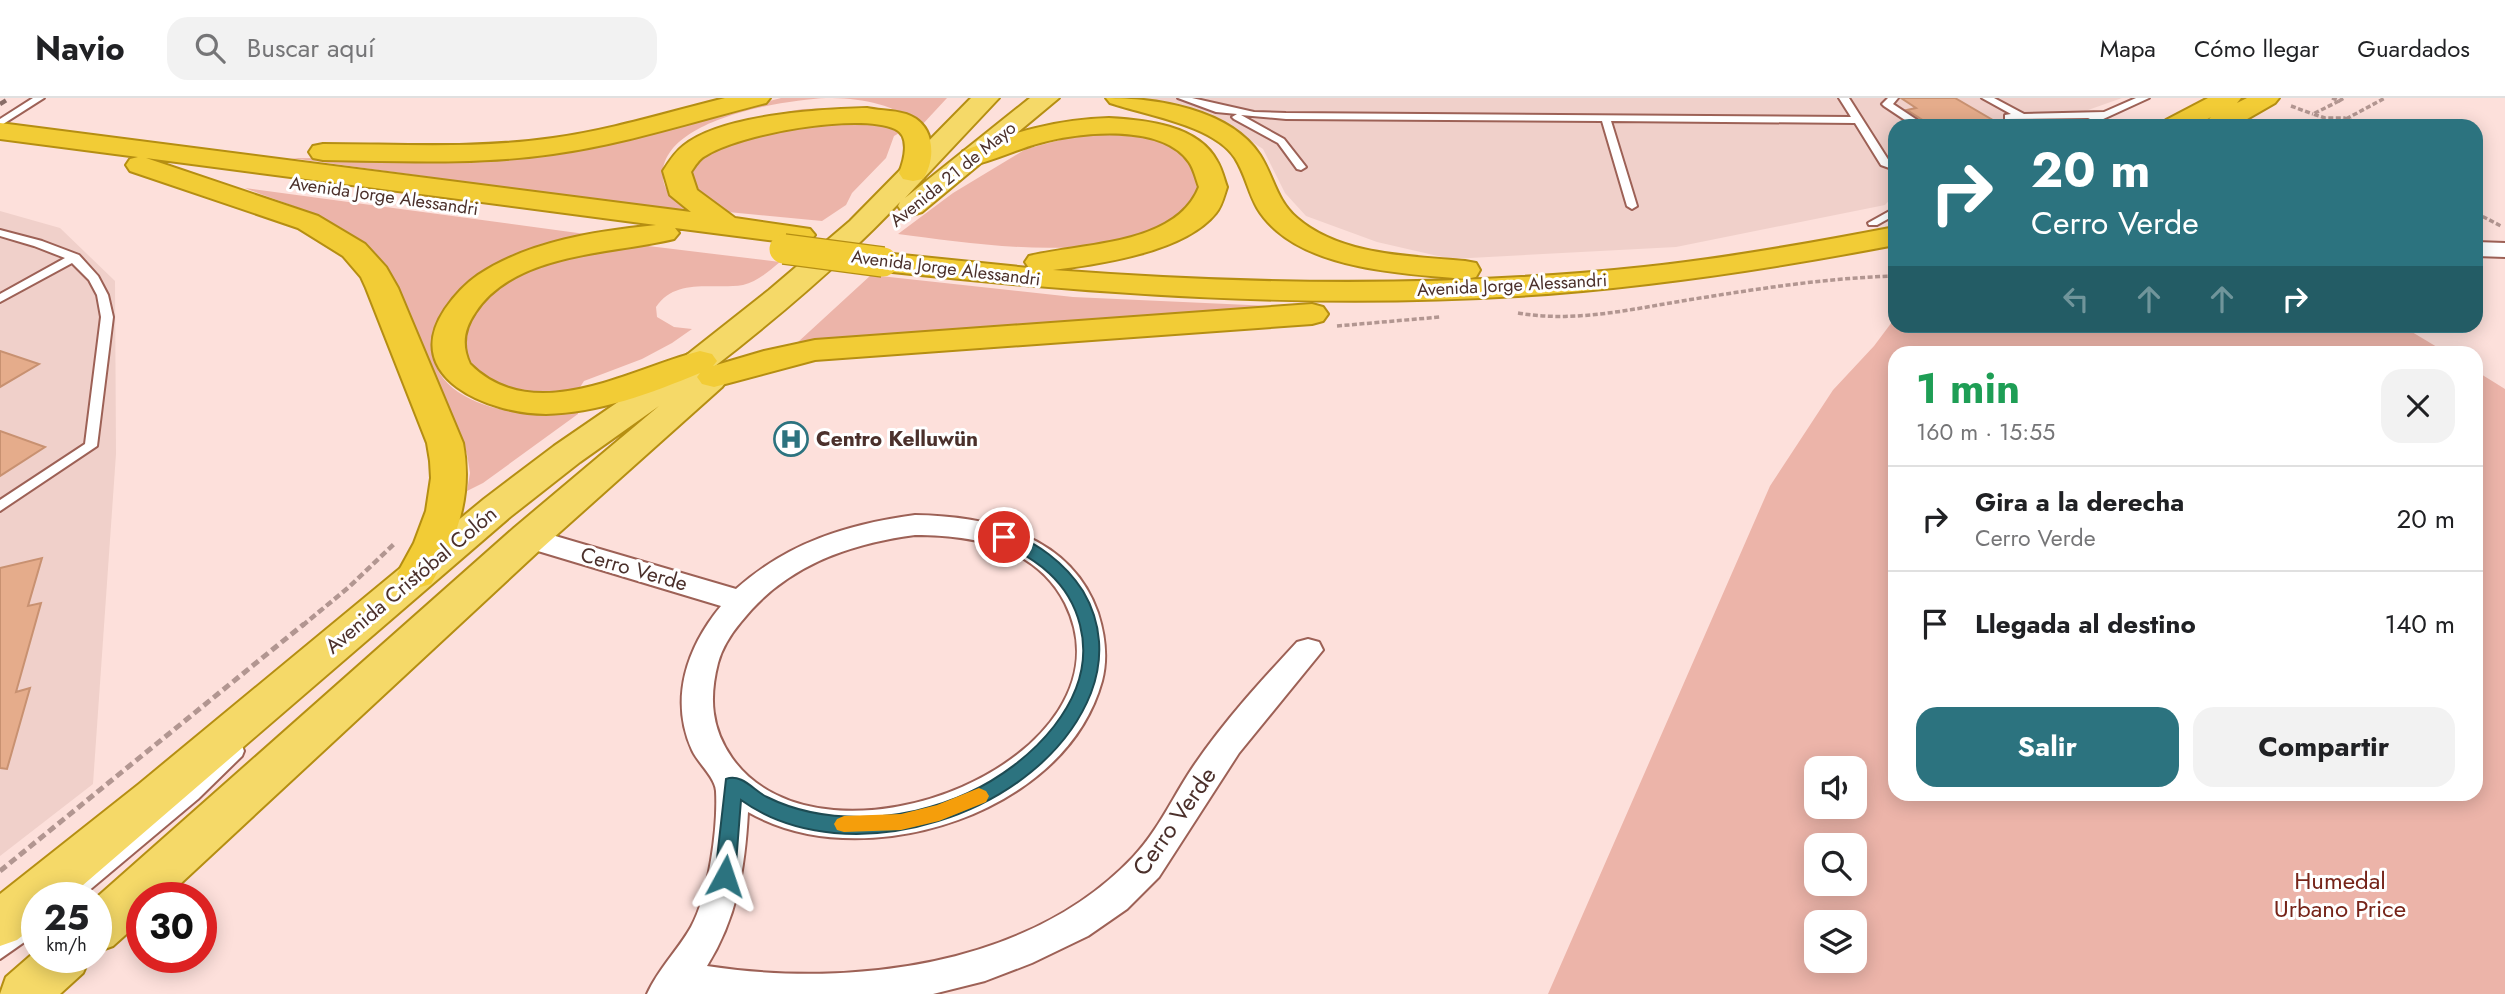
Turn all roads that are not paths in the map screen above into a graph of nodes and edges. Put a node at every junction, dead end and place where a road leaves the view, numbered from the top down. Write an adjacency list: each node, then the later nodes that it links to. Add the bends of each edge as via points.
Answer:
1 (39, 98): 26 (lane)
2 (1017, 98): 27 (main road)
3 (1046, 98): 27 (main road, Avenida 21 de Mayo)
4 (1119, 98): 45 (highway, via 1192,120 1232,140 1253,164 1262,195 1274,213 1309,238)
5 (1184, 98): 15 (lane)
6 (1221, 98): 16 (lane)
7 (1844, 98): 25 (lane)
8 (1893, 98): 20 (lane, via 1887,104)
9 (1987, 98): 18 (lane)
10 (2144, 98): 17 (lane)
11 (2228, 98): 22 (highway)
12 (2266, 98): 23 (highway)
13 (752, 99): 28 (highway, via 601,137 522,150)
14 (985, 101): 32 (main road, Avenida 21 de Mayo)
15 (1211, 106): 16 (lane); 31 (lane, via 1273,135)
16 (1268, 115): 24 (lane)
17 (2105, 115): 18 (lane); 21 (lane)
18 (2021, 116): 19 (lane)
19 (2008, 117)
20 (1910, 119)
21 (2096, 119)
22 (2188, 119)
23 (2228, 119)
24 (1606, 120): 25 (lane); 33 (lane)
25 (1858, 120): 29 (lane)
26 (7, 136): 28 (highway, Avenida Jorge Alessandri); 30 (highway, Avenida Jorge Alessandri)
27 (980, 151): 43 (highway, via 1038,135 1113,125 1161,133 1203,160 1212,179 1210,197 1180,228 1133,247); 44 (main road, Avenida 21 de Mayo)
28 (167, 152): 35 (highway, Avenida Jorge Alessandri)
29 (1888, 160)
30 (135, 163): 37 (highway, Avenida Jorge Alessandri); 50 (highway, via 308,222 347,245 375,274 450,463 446,508)
31 (1301, 166)
32 (914, 173): 35 (highway, via 920,158 914,133 901,120 878,109 820,103 748,116 691,144 678,158 674,173 694,204); 44 (main road, Avenida 21 de Mayo)
33 (1632, 206)
34 (1888, 223): 45 (highway, Avenida Jorge Alessandri, via 1807,254)
35 (738, 226): 38 (highway, Avenida Jorge Alessandri)
36 (0, 233): 42 (lane)
37 (664, 233): 38 (highway, Avenida Jorge Alessandri); 47 (highway, via 586,244 512,269 483,287 460,310 452,323 448,349 459,373 481,390 535,402 576,400)
38 (792, 242): 41 (highway, Avenida Jorge Alessandri, bridge)
39 (2483, 249): 40 (street)
40 (2505, 250)
41 (890, 255): 43 (highway, Avenida Jorge Alessandri); 45 (highway, Avenida Jorge Alessandri, via 1028,278 1184,289)
42 (75, 257): 46 (lane); 48 (lane, via 99,283 107,317 91,446)
43 (1040, 262): 45 (highway, Avenida Jorge Alessandri)
44 (831, 265): 47 (main road, Avenida Cristóbal Colón)
45 (1498, 290): 47 (highway, via 1306,315 815,350)
46 (0, 299)
47 (707, 369): 49 (main road, Avenida Cristóbal Colón); 50 (main road, Avenida Cristóbal Colón, via 557,461)
48 (0, 506)
49 (528, 538): 51 (street, Cerro Verde); 56 (main road, Avenida Cristóbal Colón)
50 (417, 574): 53 (main road, Avenida Cristóbal Colón)
51 (741, 601): 54 (street, via 709,645 695,694 703,742); 54 (street, via 791,562 851,536 915,525 976,529 1029,549 1069,582 1090,627 1091,652 1077,706 1037,757 1009,780 939,813 901,822 824,823 758,802)
52 (1308, 650): 61 (street, Cerro Verde, via 1220,755 1147,867 1100,909 1056,935 969,967 867,986 793,991)
53 (296, 676): 55 (lane, via 219,768); 57 (main road, Avenida Cristóbal Colón)
54 (733, 784): 61 (street, Cerro Verde, via 719,901 702,941)
55 (86, 882)
56 (112, 915)
57 (0, 925)
58 (21, 935): 59 (lane)
59 (0, 951)
60 (47, 973): 62 (main road)
61 (672, 986)
62 (24, 994)

